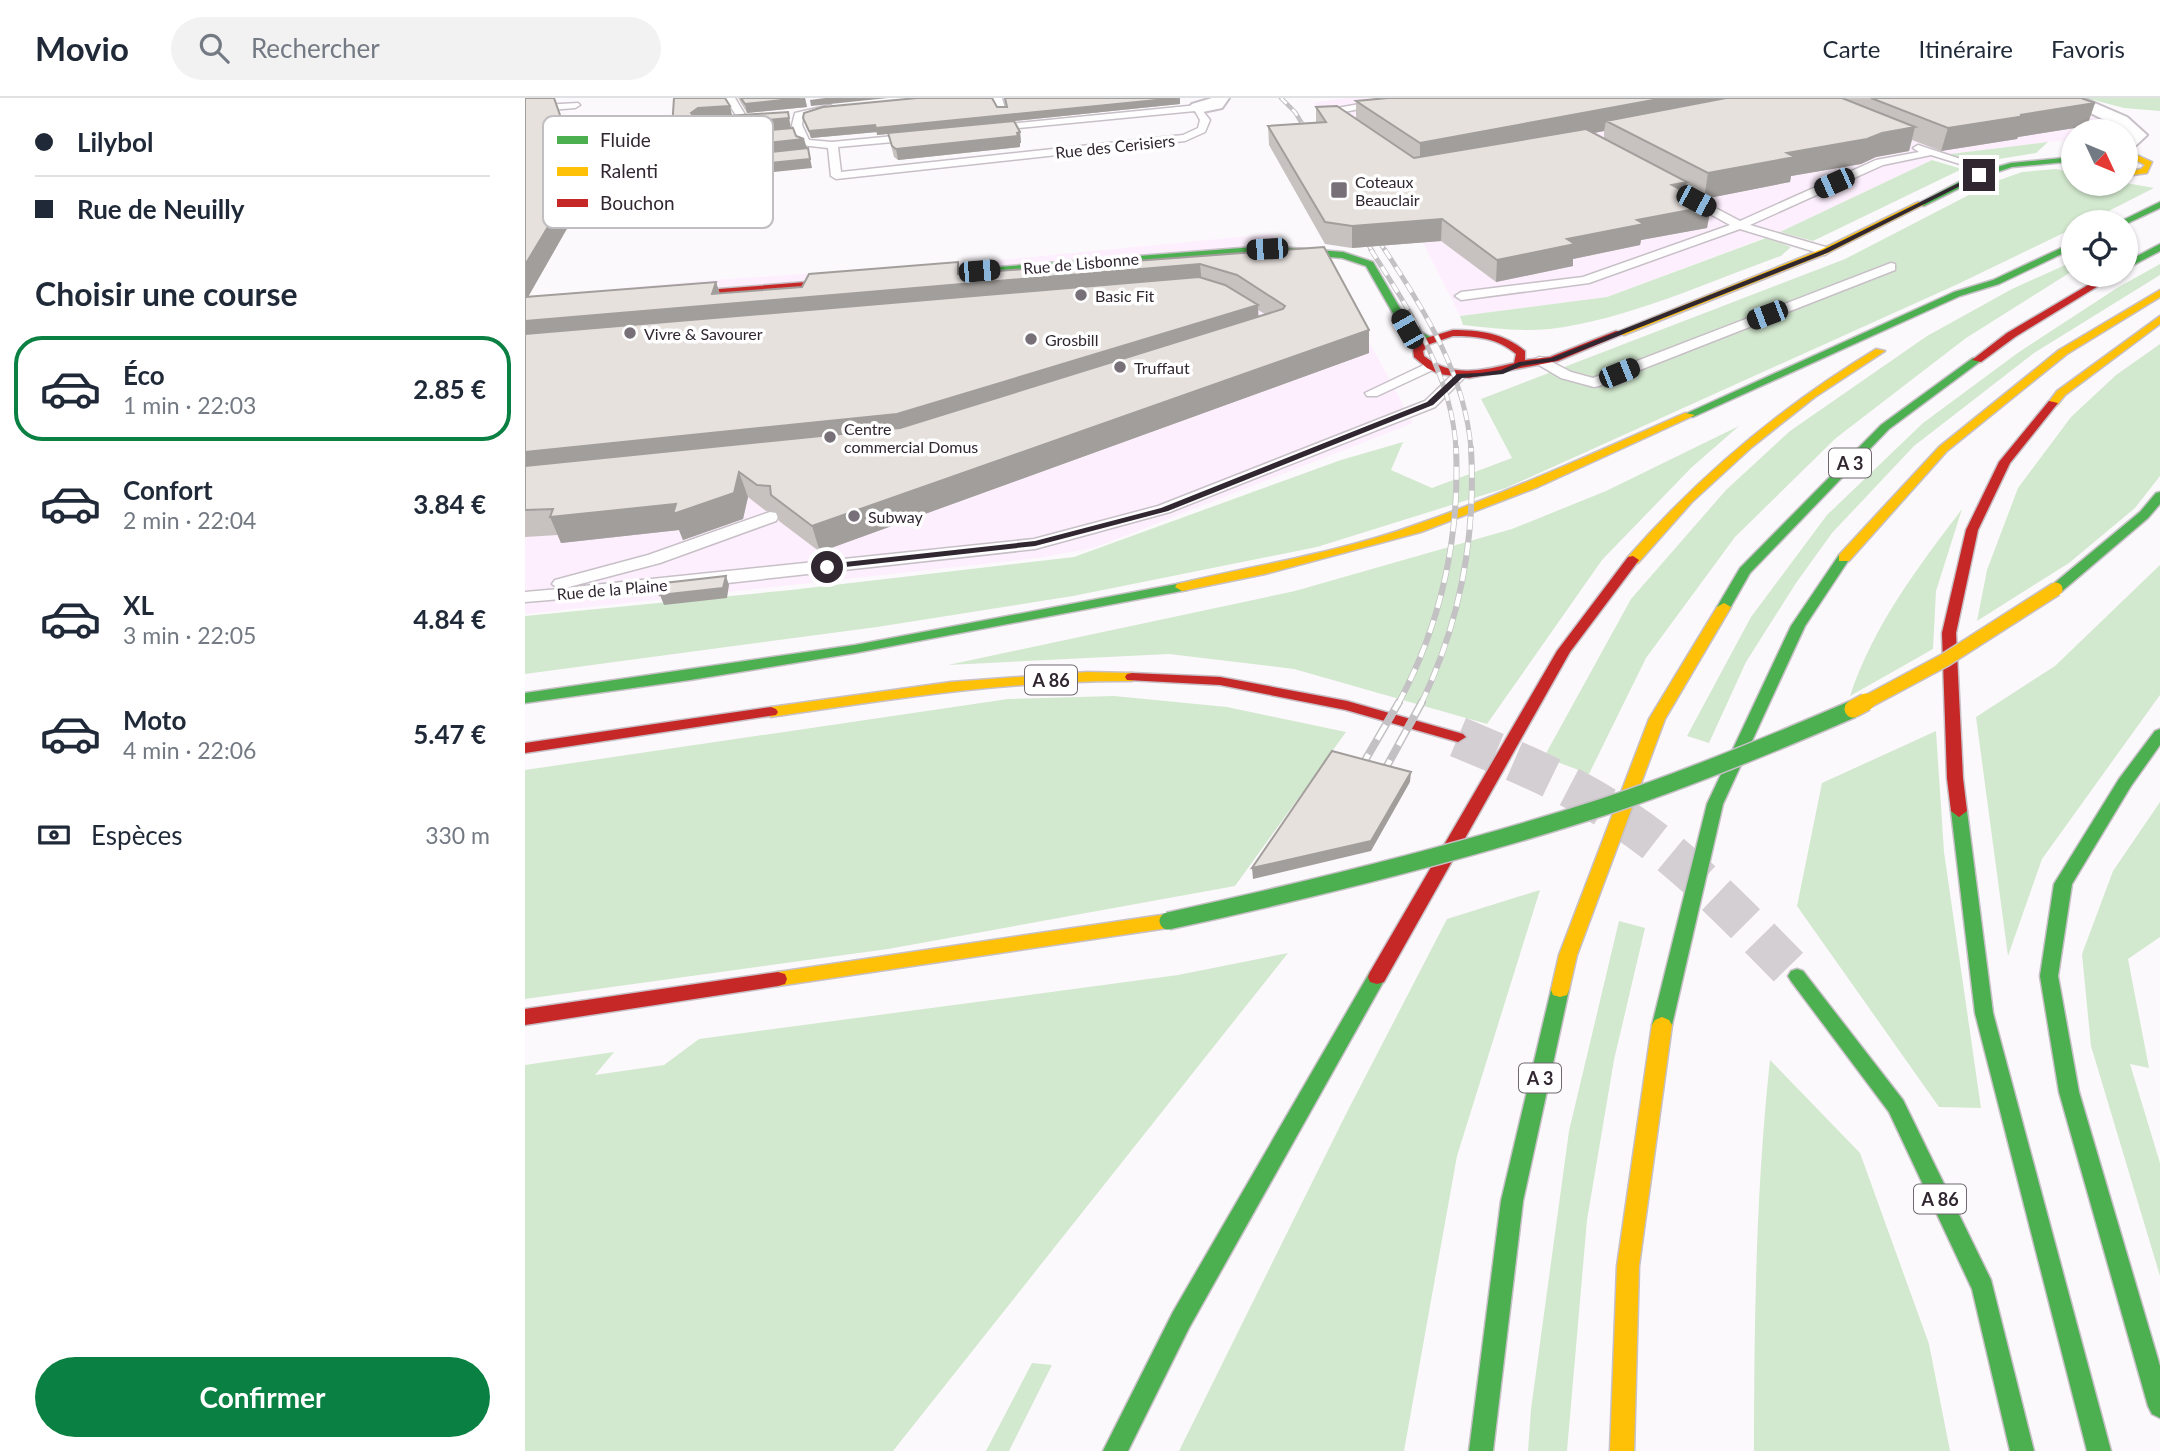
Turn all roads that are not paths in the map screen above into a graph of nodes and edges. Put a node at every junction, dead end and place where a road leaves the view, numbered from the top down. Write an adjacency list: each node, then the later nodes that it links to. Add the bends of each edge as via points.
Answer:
1 (730, 98): 13 (lane)
2 (997, 98): 10 (lane)
3 (1221, 98): 8 (street, via 1216,104)
4 (1411, 98): 19 (lane, via 1341,110 1338,119)
5 (2069, 98): 14 (street)
6 (575, 106): 9 (lane)
7 (837, 107): 12 (lane)
8 (1198, 108): 15 (lane, Rue des Cerisiers); 21 (lane, Rue des Cerisiers, via 1205,120 1202,130 1185,138 980,155 836,176)
9 (525, 109)
10 (1003, 110)
11 (786, 115): 12 (lane)
12 (797, 115): 16 (lane)
13 (736, 116)
14 (2116, 119)
15 (983, 130)
16 (800, 132): 17 (lane); 21 (lane, via 804,143)
17 (788, 134)
18 (928, 135): 21 (lane)
19 (1360, 135)
20 (1905, 143): 22 (lane)
21 (833, 148): 23 (lane)
22 (1929, 153): 27 (lane); 31 (lane, via 1881,162)
23 (795, 155)
24 (2139, 157): 26 (main road)
25 (2061, 159): 27 (main road)
26 (2154, 169)
27 (1992, 171): 33 (main road)
28 (1680, 193): 31 (lane)
29 (2160, 205): 30 (main road)
30 (2138, 215)
31 (1740, 225): 33 (lane); 40 (lane, via 1585,280)
32 (2160, 247): 35 (main road)
33 (1825, 251): 43 (main road)
34 (2061, 251): 37 (main road)
35 (2138, 259)
36 (1891, 267): 50 (lane, via 1594,383)
37 (1996, 282): 44 (main road, via 1976,299); 58 (main road, via 1957,294 1534,484 1417,528 1265,570 1036,617 631,685)
38 (2091, 287): 66 (main road, A 3, via 2011,335 1885,427 1745,571 1657,719 1568,955 1512,1201)
39 (2160, 293): 67 (main road, via 2063,352 1943,449 1853,546 1798,626 1721,791 1665,1003 1628,1266)
40 (1461, 296)
41 (645, 298): 48 (main road, Rue de Lisbonne, via 1267,249 1343,255 1370,264 1407,329)
42 (2160, 319): 69 (main road, via 2061,393 2005,462 1972,530 1949,633 1955,778 1984,1013)
43 (1646, 323): 45 (main road); 50 (main road)
44 (1928, 325)
45 (1584, 330)
46 (1523, 336): 47 (main road)
47 (1501, 337): 48 (main road, via 1458,334); 51 (main road, via 1521,353)
48 (1428, 338): 52 (main road, via 1420,344 1418,354)
49 (1892, 345): 65 (main road, via 1784,413 1712,474 1633,559 1564,651 1181,1320)
50 (1539, 361): 51 (main road)
51 (1519, 364): 53 (main road, via 1503,372)
52 (1430, 366): 53 (main road); 54 (lane)
53 (1460, 375): 57 (lane, Rue de la Plaine, via 1430,404 1164,509 1035,544)
54 (1371, 393)
55 (2160, 496): 63 (main road, bridge, via 2056,589 1981,639 1876,698 1657,791 1499,842 1346,883 1168,921)
56 (769, 517): 57 (lane, via 654,559)
57 (525, 595)
58 (525, 698)
59 (2160, 734): 64 (main road, via 2063,884 2049,976 2069,1092)
60 (1458, 737): 61 (main road, A 86, via 1347,706 1220,681 1102,676 942,687)
61 (525, 748)
62 (1797, 976): 68 (main road, A 86, via 1896,1106 1977,1275)
63 (525, 1017)
64 (2160, 1406)
65 (1115, 1451)
66 (1481, 1451)
67 (1622, 1451)
68 (2022, 1451)
69 (2099, 1451)

